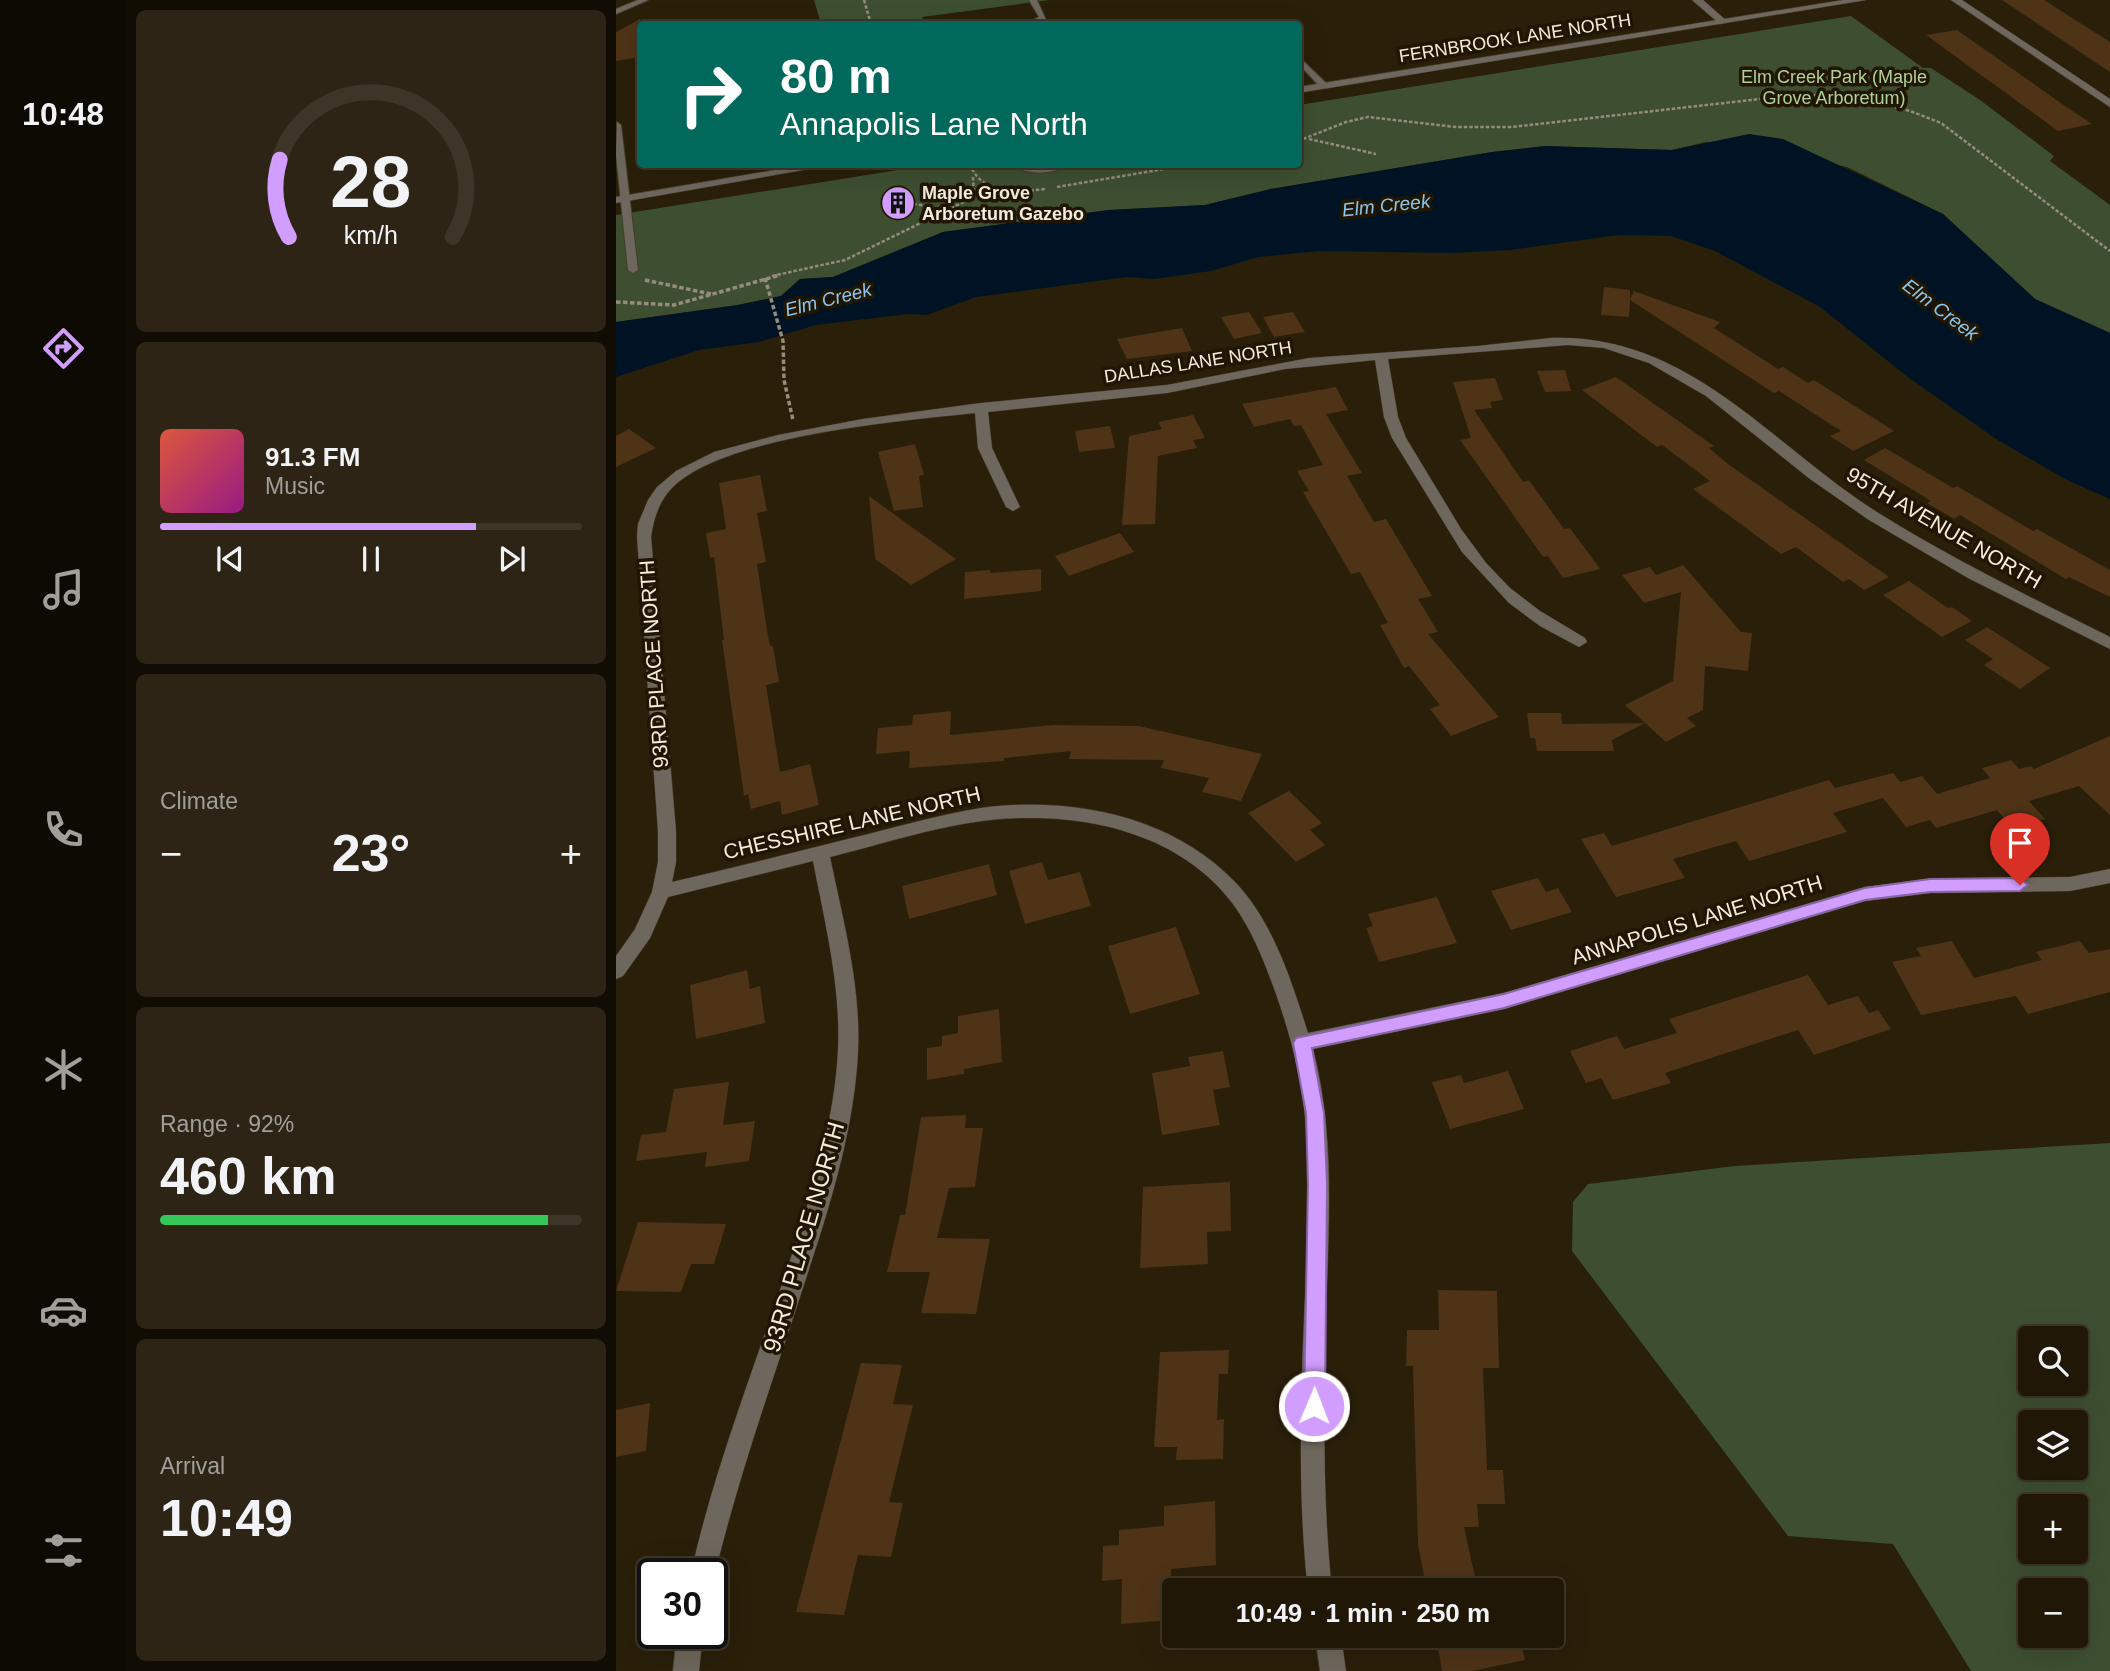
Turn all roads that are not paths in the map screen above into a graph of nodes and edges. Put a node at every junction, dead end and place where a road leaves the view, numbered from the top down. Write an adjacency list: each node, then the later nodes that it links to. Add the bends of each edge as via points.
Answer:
1 (644, 0): 6 (lane)
2 (1033, 0): 7 (lane, via 1043,18)
3 (1697, 0): 8 (street)
4 (1861, 0): 8 (street, FERNBROOK LANE NORTH)
5 (1956, 0): 12 (street)
6 (616, 12)
7 (1036, 21)
8 (1723, 22): 10 (street, FERNBROOK LANE NORTH)
9 (1302, 62): 10 (lane)
10 (1324, 86): 11 (street, FERNBROOK LANE NORTH)
11 (1302, 89)
12 (2110, 104)
13 (617, 125): 17 (lane)
14 (809, 168): 17 (street)
15 (1020, 168): 16 (lane)
16 (1054, 168)
17 (621, 199): 18 (lane)
18 (634, 275)
19 (1622, 348): 20 (street, DALLAS LANE NORTH, via 1556,341); 25 (street, 95TH AVENUE NORTH, via 1699,387 1872,515)
20 (1381, 356): 21 (street, DALLAS LANE NORTH, via 1283,365 1152,391); 24 (street, via 1399,438 1472,555 1526,610)
21 (981, 407): 22 (street, DALLAS LANE NORTH, via 797,435); 23 (street, via 985,449)
22 (702, 462): 28 (street, 93RD PLACE NORTH, via 666,485 652,501 645,519 667,831)
23 (1013, 507)
24 (1579, 642)
25 (2110, 644)
26 (820, 853): 28 (street, CHESSHIRE LANE NORTH); 30 (street, CHESSHIRE LANE NORTH, via 996,813 1054,811 1114,819 1185,852 1228,886 1266,946); 31 (street, 93RD PLACE NORTH, via 844,981 848,1050 839,1126)
27 (2110, 876): 30 (street, ANNAPOLIS LANE NORTH, via 2070,884 1930,886 1865,894 1504,1001)
28 (661, 892): 29 (street, via 643,933)
29 (616, 971)
30 (1302, 1043): 32 (street, CHESSHIRE LANE NORTH, via 1315,1113 1318,1184 1313,1489)
31 (706, 1558)
32 (1319, 1578)
33 (1330, 1648): 36 (street)
34 (688, 1649): 35 (street)
35 (686, 1671)
36 (1333, 1671)

